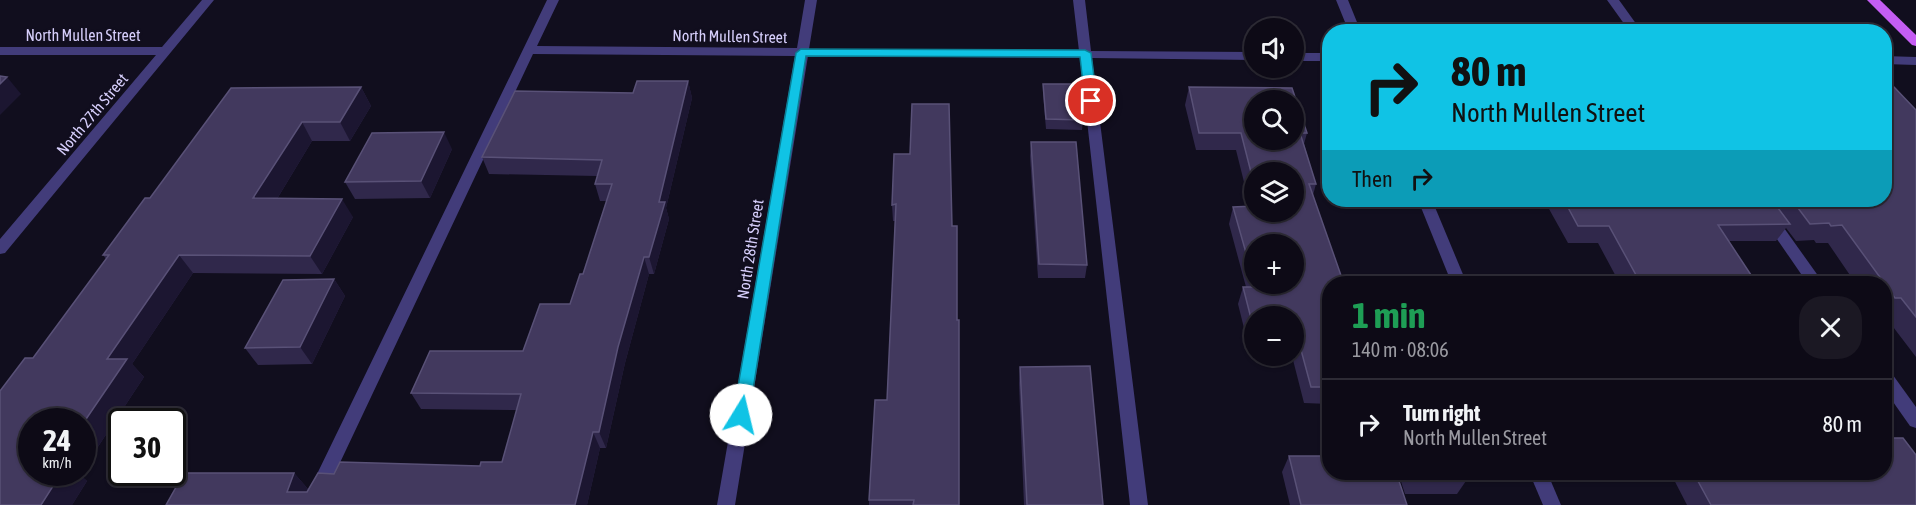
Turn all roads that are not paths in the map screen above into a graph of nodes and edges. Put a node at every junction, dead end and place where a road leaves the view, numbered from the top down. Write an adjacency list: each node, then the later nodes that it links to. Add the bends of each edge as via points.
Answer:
1 (208, 0): 13 (street, North 27th Street)
2 (553, 0): 11 (street)
3 (811, 0): 14 (street, North 28th Street)
4 (1079, 0): 15 (street)
5 (1342, 0): 8 (street)
6 (1613, 0): 9 (street)
7 (1873, 0): 10 (main road)
8 (1352, 24)
9 (1630, 24)
10 (1916, 42)
11 (530, 50): 14 (street, North Mullen Street); 29 (street)
12 (0, 51): 13 (street, North Mullen Street)
13 (166, 51): 23 (street, North 27th Street)
14 (801, 53): 15 (street, North Mullen Street); 30 (street, North 28th Street)
15 (1085, 53): 16 (street, North Mullen Street); 31 (street)
16 (1244, 56)
17 (1304, 57): 18 (street)
18 (1322, 57)
19 (1892, 60): 20 (street)
20 (1916, 61)
21 (1428, 207): 24 (street)
22 (1762, 207): 25 (street)
23 (0, 249)
24 (1457, 276)
25 (1811, 276)
26 (1892, 387): 27 (street)
27 (1916, 421)
28 (1542, 480): 32 (street)
29 (310, 505)
30 (726, 505)
31 (1139, 505)
32 (1552, 505)

